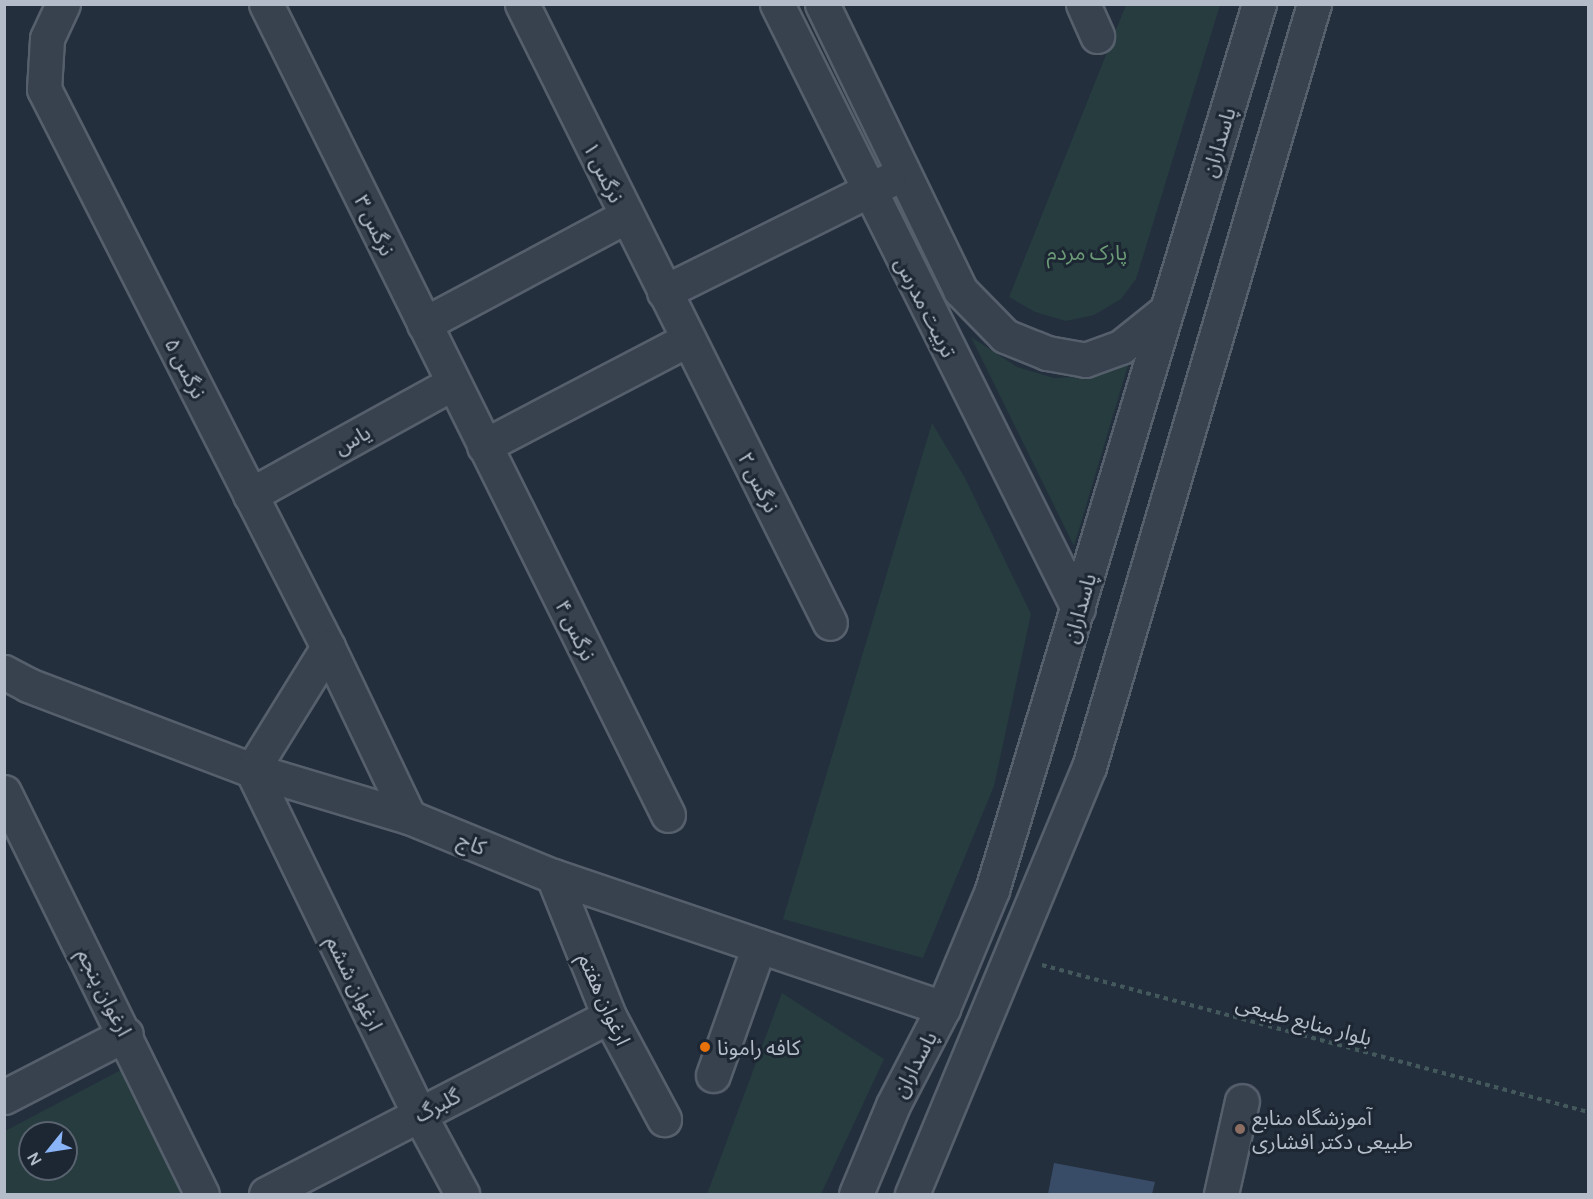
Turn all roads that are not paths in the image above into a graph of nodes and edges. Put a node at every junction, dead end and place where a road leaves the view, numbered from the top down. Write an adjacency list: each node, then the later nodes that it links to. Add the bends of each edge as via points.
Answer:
1 (63, 4): 21 (street, ۵ نرگس, via 47,39 45,89)
2 (266, 4): 17 (street, نرگس ۳)
3 (522, 4): 14 (street, نرگس ۱)
4 (777, 4): 13 (street, تربیت مدرس)
5 (822, 4): 12 (street, تربیت مدرس)
6 (1083, 4): 9 (street)
7 (1259, 4): 10 (street, پاسداران)
8 (1314, 4): 11 (street)
9 (1098, 36)
10 (1238, 77): 11 (street); 16 (street, پاسداران)
11 (1287, 97): 44 (street, via 1089,767)
12 (904, 173): 13 (street); 16 (street, تربیت مدرس, via 960,290 1005,336 1047,353 1085,360 1121,347)
13 (868, 191): 15 (street); 22 (street, تربیت مدرس)
14 (626, 216): 15 (street, نرگس ۱); 17 (street)
15 (663, 292): 18 (street, نرگس ۱)
16 (1166, 311): 22 (street, پاسداران)
17 (424, 324): 19 (street, نرگس ۳)
18 (687, 340): 20 (street); 23 (street, نرگس ۲)
19 (453, 383): 20 (street, نرگس ۳); 21 (street, یاس)
20 (484, 446): 28 (street, نرگس ۴)
21 (250, 495): 24 (street, ۵ نرگس)
22 (1078, 608): 32 (street, پاسداران, via 992,890)
23 (830, 623)
24 (328, 647): 26 (street); 29 (street, ۵ نرگس)
25 (4, 672): 26 (street, کاج)
26 (252, 770): 29 (street, کاج); 38 (street, ارغوان ششم)
27 (4, 792): 34 (street, ارغوان پنجم)
28 (668, 814)
29 (409, 817): 30 (street, کاج)
30 (553, 876): 31 (street, کاج); 33 (street, ارغوان هفتم)
31 (759, 946): 32 (street, کاج); 35 (street)
32 (943, 1008): 43 (street, پاسداران, via 892,1105)
33 (609, 1016): 38 (street, گلبرگ); 39 (street, ارغوان هفتم)
34 (126, 1034): 36 (street); 40 (street, ارغوان پنجم)
35 (713, 1075)
36 (4, 1097)
37 (1242, 1101): 45 (street)
38 (419, 1114): 41 (street, گلبرگ); 42 (street, ارغوان ششم)
39 (664, 1119)
40 (202, 1194)
41 (266, 1194)
42 (462, 1194)
43 (856, 1194)
44 (912, 1194)
45 (1221, 1194)

